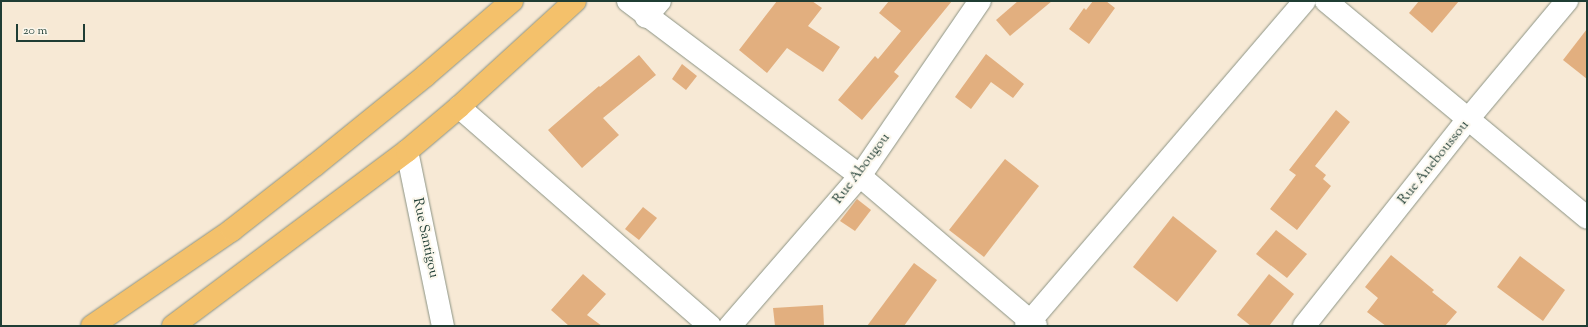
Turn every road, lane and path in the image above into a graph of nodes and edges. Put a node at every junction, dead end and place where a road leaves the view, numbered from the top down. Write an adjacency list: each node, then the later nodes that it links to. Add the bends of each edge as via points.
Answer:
1 (512, 1): 15 (main road, via 425,76 239,225)
2 (575, 1): 9 (main road)
3 (628, 1): 8 (street)
4 (1305, 1): 14 (street)
5 (1326, 1): 10 (street)
6 (1567, 1): 10 (street, Rue Aneboussou)
7 (979, 2): 12 (street, Rue Abougou)
8 (653, 9): 12 (street)
9 (459, 107): 11 (main road); 18 (street)
10 (1469, 118): 13 (street); 20 (street, Rue Aneboussou)
11 (407, 151): 16 (main road); 17 (street, Rue Santigou)
12 (860, 176): 14 (street); 19 (street, Rue Abougou)
13 (1587, 218)
14 (1031, 324)
15 (92, 326)
16 (173, 326)
17 (443, 326)
18 (710, 326)
19 (730, 326)
20 (1304, 326)

